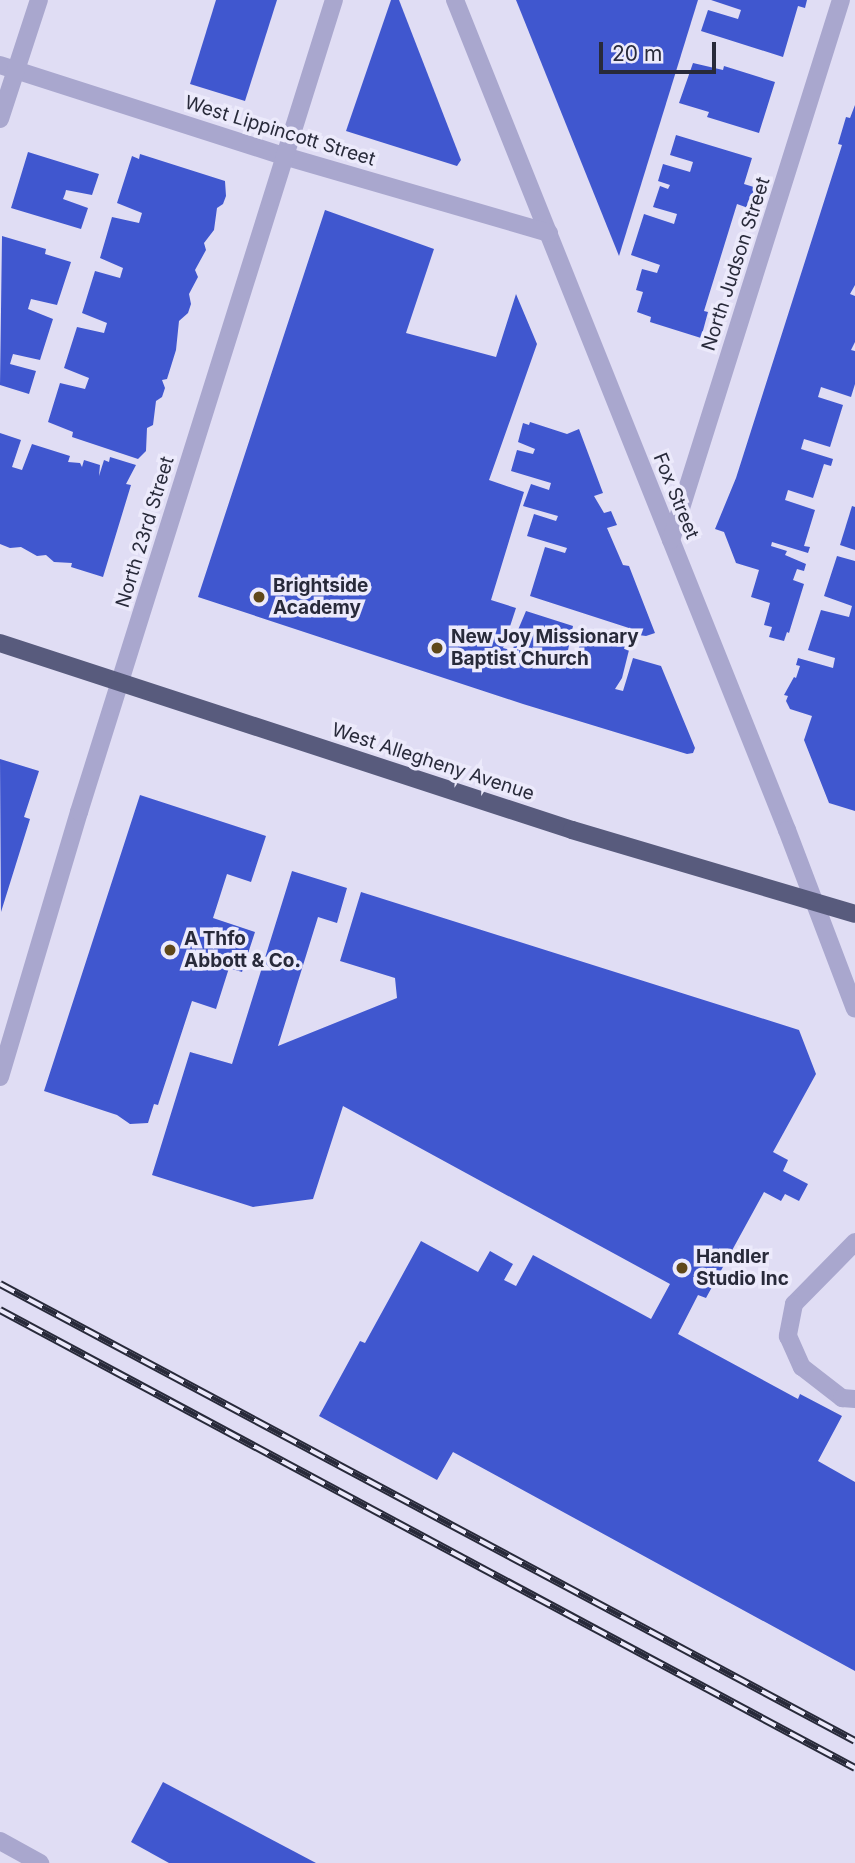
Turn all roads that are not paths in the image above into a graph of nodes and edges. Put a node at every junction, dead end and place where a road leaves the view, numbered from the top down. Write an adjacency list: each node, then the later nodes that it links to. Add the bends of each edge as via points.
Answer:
1 (39, 0): 5 (street)
2 (334, 0): 7 (street, North 23rd Street)
3 (454, 0): 8 (street, Fox Street)
4 (841, 0): 9 (street, North Judson Street)
5 (8, 68): 6 (street); 7 (street, West Lippincott Street)
6 (0, 118)
7 (284, 156): 8 (street, West Lippincott Street); 11 (street, North 23rd Street)
8 (549, 233): 9 (street, Fox Street)
9 (671, 540): 12 (street, Fox Street)
10 (0, 643): 11 (main road, West Allegheny Avenue)
11 (120, 681): 12 (main road, West Allegheny Avenue, via 572,830); 15 (street, North 23rd Street)
12 (811, 900): 13 (main road, West Allegheny Avenue); 14 (street, Fox Street)
13 (855, 914)
14 (855, 1009)
15 (0, 1077)
16 (855, 1242): 17 (street, via 794,1304 788,1336 802,1367 842,1398)
17 (855, 1399)
18 (0, 1841): 19 (street)
19 (40, 1863)

